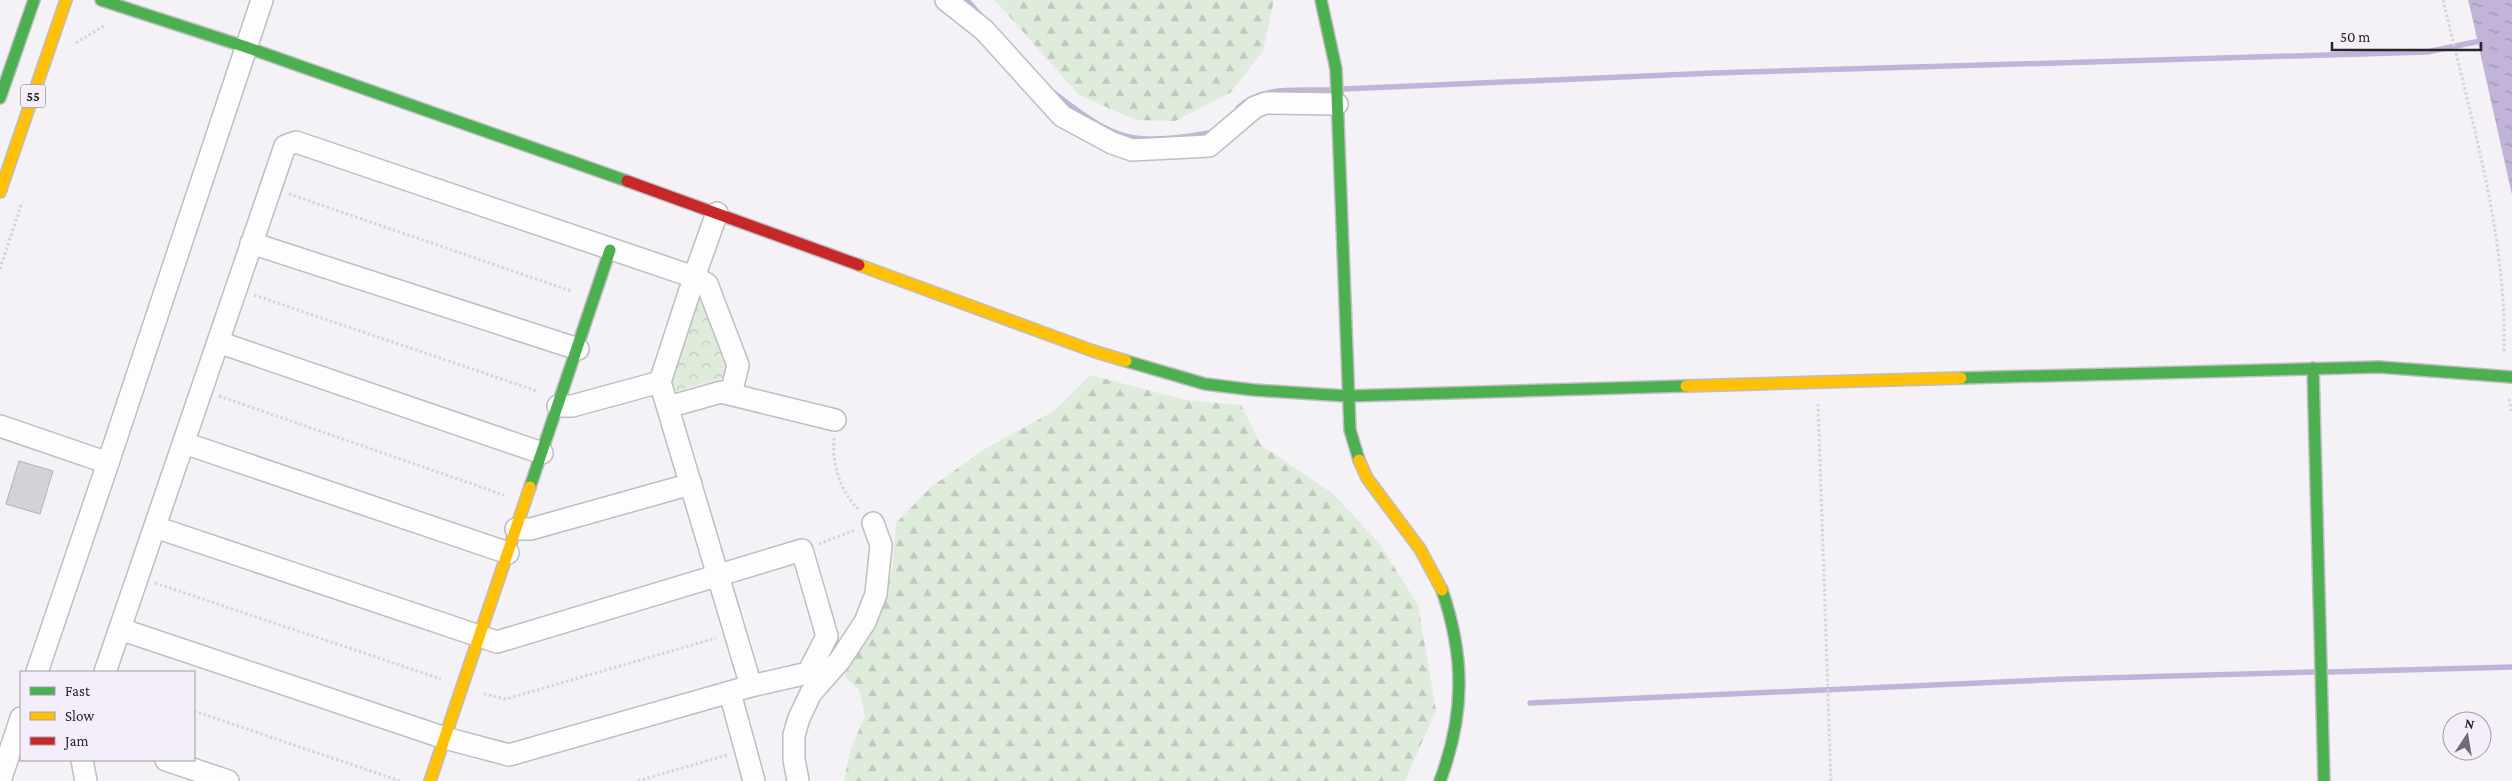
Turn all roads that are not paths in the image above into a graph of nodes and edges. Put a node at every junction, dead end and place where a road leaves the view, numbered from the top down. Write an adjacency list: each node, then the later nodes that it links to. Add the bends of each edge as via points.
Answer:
1 (34, 0): 8 (main road, 55)
2 (66, 0): 10 (main road, 55)
3 (101, 0): 7 (main road)
4 (262, 0): 7 (street)
5 (946, 0): 9 (street, via 984,30 1062,116 1132,150 1210,146 1255,107 1266,103)
6 (1321, 0): 9 (main road, via 1337,80)
7 (246, 46): 11 (main road); 28 (street)
8 (0, 98)
9 (1337, 100): 21 (main road)
10 (0, 192)
11 (717, 212): 14 (street); 21 (main road, via 1093,351 1205,384)
12 (251, 243): 13 (street, via 285,146 296,142); 15 (street); 16 (street)
13 (610, 250): 14 (street); 16 (main road)
14 (692, 284): 19 (street); 20 (street, via 707,284 738,365)
15 (218, 342): 26 (street); 27 (street)
16 (578, 349): 22 (main road)
17 (2313, 368): 18 (main road, via 2378,367); 21 (main road); 52 (main road)
18 (2508, 377)
19 (660, 382): 22 (street, via 572,406); 23 (street)
20 (731, 394): 23 (street, via 721,392); 24 (street)
21 (1347, 396): 51 (main road, via 1350,430 1365,475 1405,525 1430,565 1453,624 1460,668 1458,717)
22 (558, 406): 27 (main road)
23 (668, 407): 29 (street)
24 (836, 420)
25 (0, 426): 28 (street)
26 (184, 443): 31 (street); 33 (street)
27 (542, 453): 32 (main road)
28 (108, 463): 37 (street)
29 (691, 484): 32 (street, via 531,529); 34 (street)
30 (873, 524): 50 (street, via 881,545 876,594 865,622 840,660 811,693 799,718 794,735)
31 (155, 527): 35 (street); 36 (street)
32 (516, 529): 33 (main road)
33 (508, 553): 36 (main road)
34 (719, 577): 36 (street, via 497,642); 39 (street); 39 (street, via 802,550 827,636 808,673)
35 (120, 629): 38 (street); 42 (street)
36 (480, 636): 42 (main road)
37 (37, 671)
38 (105, 671)
39 (751, 686): 40 (street)
40 (730, 693): 42 (street, via 509,755); 49 (street)
41 (20, 721): 45 (street)
42 (445, 738): 48 (main road)
43 (82, 761): 46 (street)
44 (169, 761): 47 (street)
45 (0, 781)
46 (86, 781)
47 (226, 781)
48 (430, 781)
49 (754, 781)
50 (798, 781)
51 (1440, 781)
52 (2324, 781)

